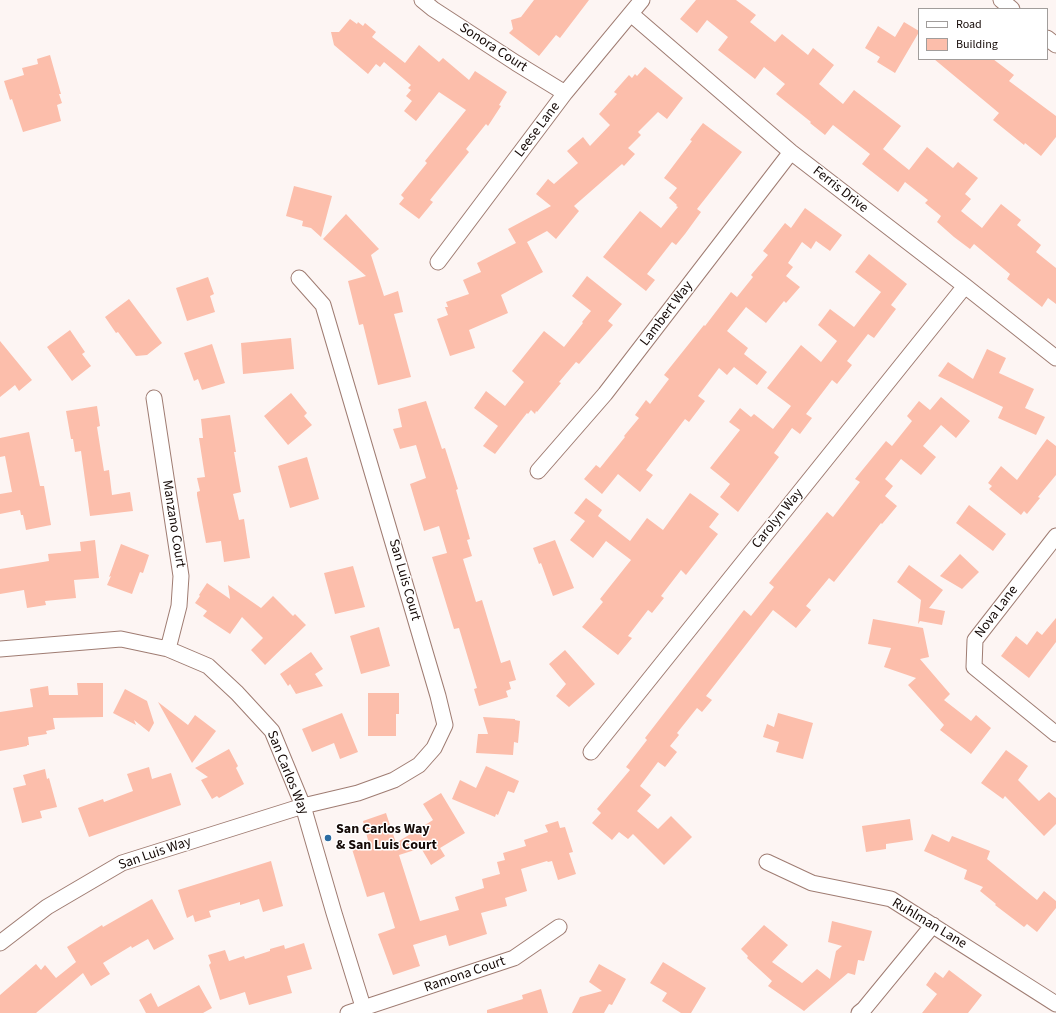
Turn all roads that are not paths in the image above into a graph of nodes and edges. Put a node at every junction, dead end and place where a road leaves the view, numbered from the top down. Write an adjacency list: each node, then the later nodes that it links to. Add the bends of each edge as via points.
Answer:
1 (422, 0): 8 (street, Sonora Court)
2 (642, 0): 5 (street, Leese Lane)
3 (1000, 0): 4 (street)
4 (1011, 8)
5 (631, 14): 8 (street, Leese Lane); 9 (street, Ferris Drive)
6 (1048, 39): 7 (street)
7 (1056, 45)
8 (565, 93): 10 (street, Leese Lane)
9 (791, 152): 12 (street, Ferris Drive); 15 (street, Lambert Way, via 605,394)
10 (438, 262)
11 (299, 278): 21 (street, San Luis Court, via 323,305 445,725 434,748 419,765 394,780 358,793)
12 (965, 286): 13 (street, Ferris Drive); 20 (street, Carolyn Way)
13 (1056, 358)
14 (154, 398): 17 (street, Manzano Court, via 181,576 179,606)
15 (538, 471)
16 (1056, 536): 19 (street, Nova Lane, via 975,640 974,667)
17 (168, 648): 18 (street, San Carlos Way, via 120,639); 21 (street, San Carlos Way, via 208,666 272,730)
18 (0, 649)
19 (1056, 734)
20 (591, 752)
21 (303, 806): 25 (street, San Luis Way, via 122,863 47,907); 27 (street, San Carlos Way)
22 (768, 862): 23 (street, Ruhlman Lane, via 812,883 891,899)
23 (933, 925): 26 (street, Ruhlman Lane); 29 (street)
24 (559, 927): 27 (street, Ramona Court, via 514,958)
25 (0, 943)
26 (1056, 1004)
27 (364, 1011): 28 (street, Ramona Court)
28 (348, 1013)
29 (859, 1013)

